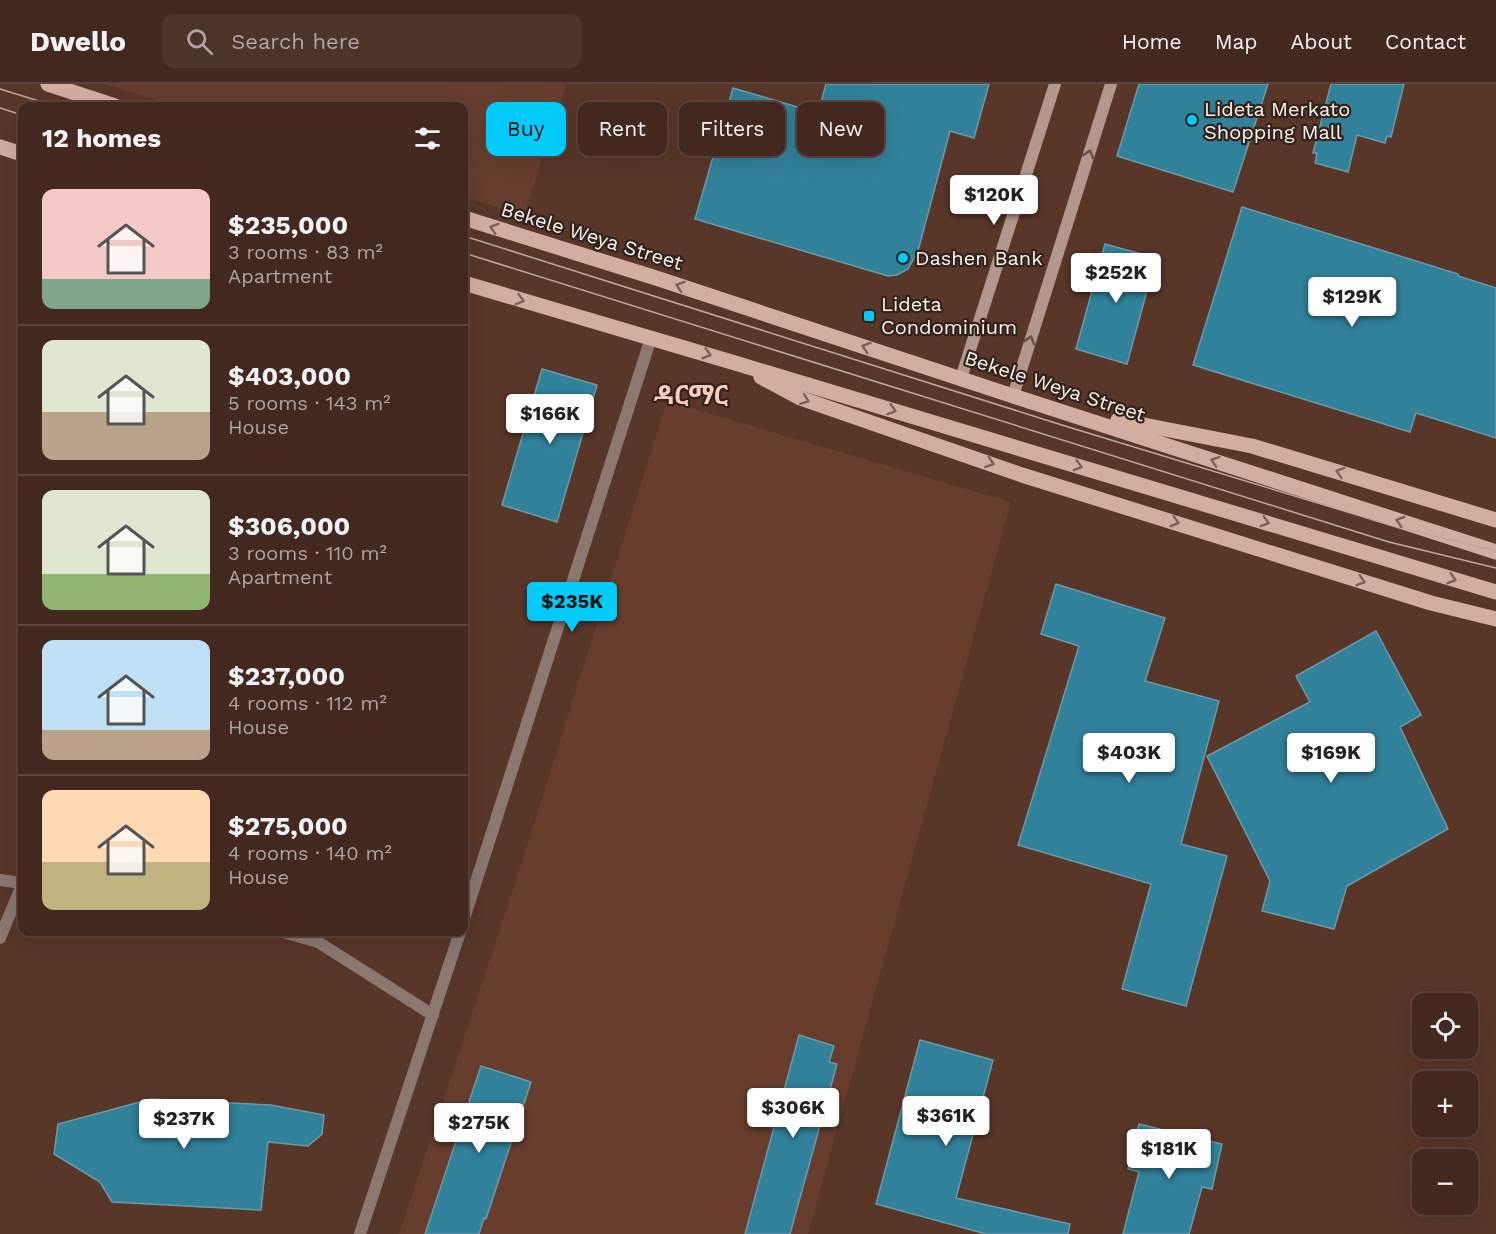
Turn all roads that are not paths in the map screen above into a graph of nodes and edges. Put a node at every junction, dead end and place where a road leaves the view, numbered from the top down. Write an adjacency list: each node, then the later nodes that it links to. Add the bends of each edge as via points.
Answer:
1 (48, 84): 4 (main road)
2 (1055, 84): 11 (street)
3 (1111, 84): 12 (street, one-way to 3)
4 (103, 102)
5 (0, 147): 6 (main road)
6 (18, 153)
7 (468, 219): 11 (main road, Bekele Weya Street, one-way to 7)
8 (468, 284): 9 (main road, one-way to 9)
9 (651, 338): 10 (main road, one-way to 10); 21 (street)
10 (735, 363): 16 (main road, one-way to 16); 17 (main road, one-way to 17, via 800,398 1022,475 1431,603)
11 (961, 378): 12 (main road, Bekele Weya Street)
12 (1013, 396): 13 (main road, Bekele Weya Street)
13 (1053, 408): 14 (main road, one-way to 13, via 1252,446); 15 (main road, Bekele Weya Street, one-way to 13)
14 (1496, 520)
15 (1496, 552)
16 (1496, 592)
17 (1496, 619)
18 (0, 880): 19 (street)
19 (18, 883)
20 (18, 894): 24 (street)
21 (468, 908)
22 (297, 936): 25 (street, via 318,942)
23 (459, 936): 25 (street)
24 (0, 938)
25 (433, 1016): 26 (street)
26 (360, 1234)

